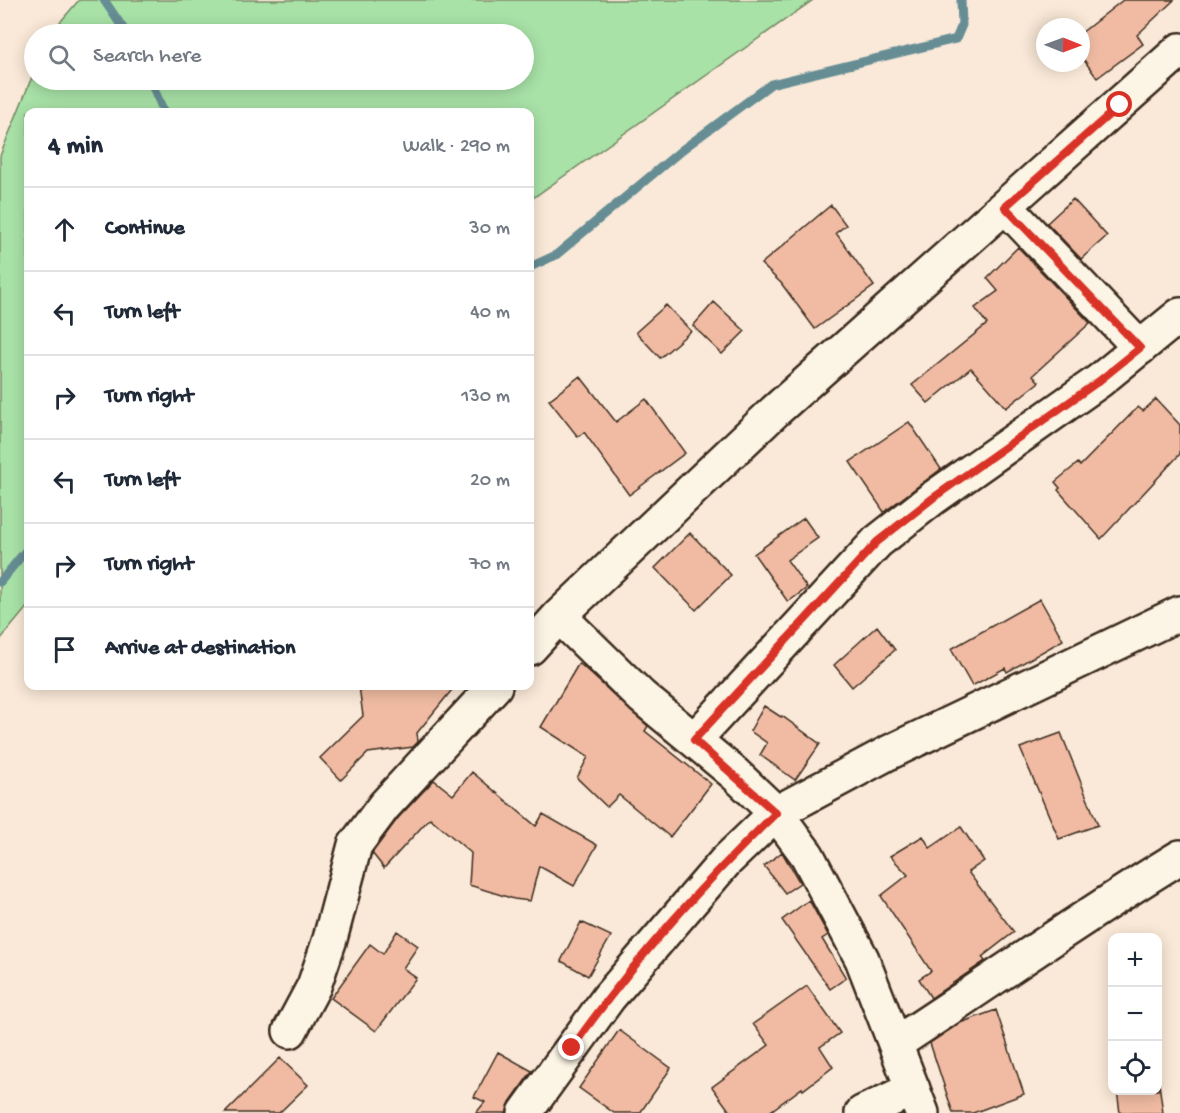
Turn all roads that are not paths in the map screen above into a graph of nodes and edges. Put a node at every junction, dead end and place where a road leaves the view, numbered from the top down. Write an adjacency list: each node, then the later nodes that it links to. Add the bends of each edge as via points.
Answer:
1 (1180, 50): 2 (street)
2 (1005, 207): 4 (street); 6 (street, via 775,411)
3 (1180, 315): 4 (street)
4 (1140, 348): 9 (street, via 877,542)
5 (1180, 613): 10 (street, via 888,753)
6 (559, 616): 7 (street); 9 (street, via 642,697)
7 (534, 644)
8 (491, 690): 12 (street, via 384,806 355,845 324,958)
9 (694, 740): 10 (street)
10 (776, 813): 13 (street, via 807,855 862,959); 15 (street, via 725,862 609,996)
11 (1180, 857): 13 (street)
12 (290, 1031)
13 (895, 1044): 14 (street)
14 (917, 1101): 16 (street)
15 (525, 1113)
16 (862, 1113)

